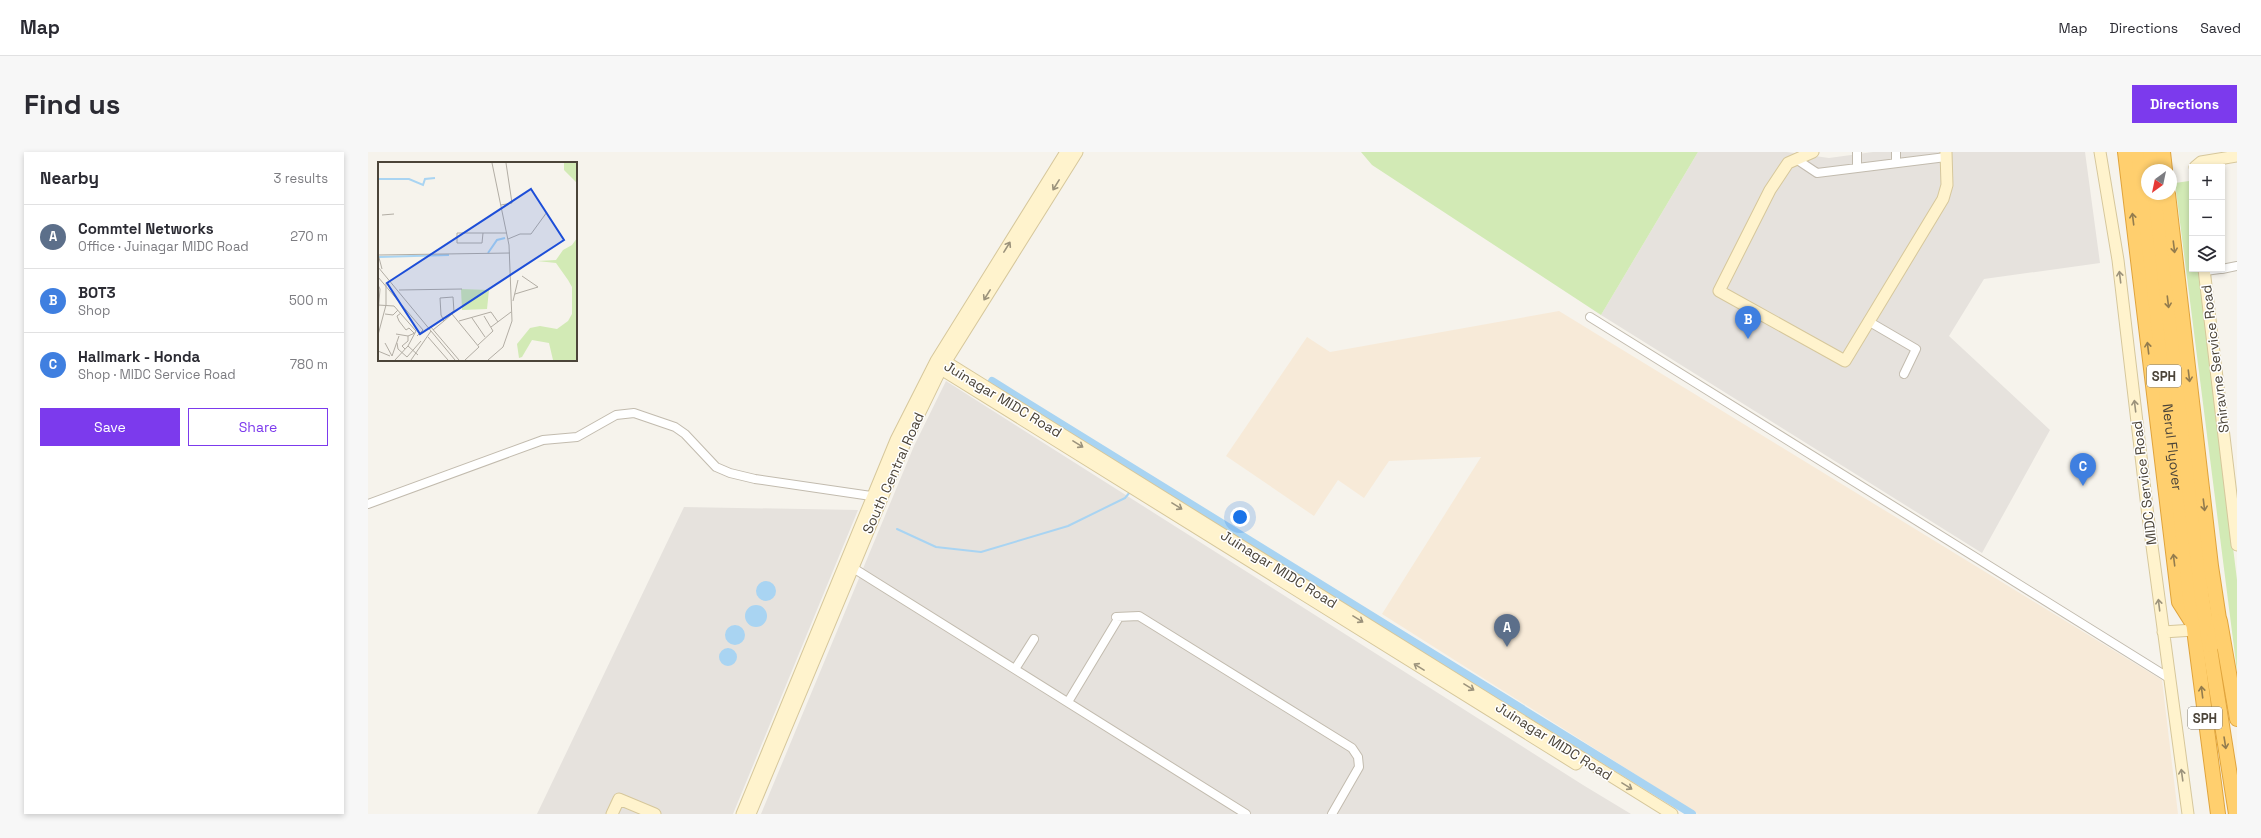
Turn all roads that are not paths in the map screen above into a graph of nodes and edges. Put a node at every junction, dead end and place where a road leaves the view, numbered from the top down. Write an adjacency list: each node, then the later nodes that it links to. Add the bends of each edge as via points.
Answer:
1 (1066, 152): 26 (street, South Central Road, one-way to 1)
2 (1076, 152): 26 (street, South Central Road, one-way to 26)
3 (1813, 152): 13 (street)
4 (1857, 152): 18 (street)
5 (1896, 152): 14 (street)
6 (2100, 152): 34 (street, MIDC Service Road, one-way to 6, via 2118,260)
7 (2125, 152): 33 (highway, one-way to 7, via 2179,602)
8 (2138, 152): 33 (highway, Nerul Flyover / SPH)
9 (2150, 152): 15 (highway)
10 (2163, 152): 16 (highway)
11 (1946, 155): 14 (street); 25 (street, via 1946,185 1940,205)
12 (2237, 156): 17 (street)
13 (1796, 159): 18 (street, via 1817,173); 25 (street, via 1788,163 1770,190 1719,292 1845,361)
14 (1896, 163): 18 (street)
15 (2151, 164)
16 (2164, 164)
17 (2199, 164)
18 (1857, 168)
19 (2156, 200): 36 (highway, Nerul Flyover / SPH, one-way to 36)
20 (2169, 200): 32 (highway, one-way to 32, via 2211,566)
21 (2237, 266): 22 (street)
22 (2225, 268)
23 (2205, 272): 30 (street, Shiravne Service Road)
24 (1590, 317): 38 (street)
25 (1868, 321): 27 (street, via 1916,349)
26 (941, 364): 28 (street, South Central Road, via 896,440); 40 (street, Juinagar MIDC Road)
27 (1904, 374)
28 (877, 497): 29 (street, via 730,473 716,467 675,427 634,413 616,415 577,437 543,440); 31 (street, South Central Road)
29 (368, 504)
30 (2237, 545)
31 (849, 565): 37 (street); 45 (street, South Central Road); 46 (street, South Central Road)
32 (2220, 618): 36 (highway); 41 (highway)
33 (2193, 626): 34 (street); 51 (highway, SPH, one-way to 33)
34 (2163, 632): 38 (street, MIDC Service Road)
35 (1034, 639): 37 (street)
36 (2210, 649): 52 (highway, SPH, one-way to 52)
37 (1015, 669): 39 (street)
38 (2169, 678): 50 (street, MIDC Service Road, one-way to 38)
39 (1068, 702): 47 (street); 48 (street, via 1118,619 1116,617 1139,616 1352,748 1358,757 1359,767)
40 (1502, 713): 42 (street, Juinagar MIDC Road); 49 (street, Juinagar MIDC Road, one-way to 49)
41 (2237, 720)
42 (1576, 764)
43 (612, 814): 44 (street, via 619,799)
44 (655, 814)
45 (742, 814)
46 (750, 814)
47 (1246, 814)
48 (1332, 814)
49 (1672, 814)
50 (2188, 814)
51 (2218, 814)
52 (2236, 814)

